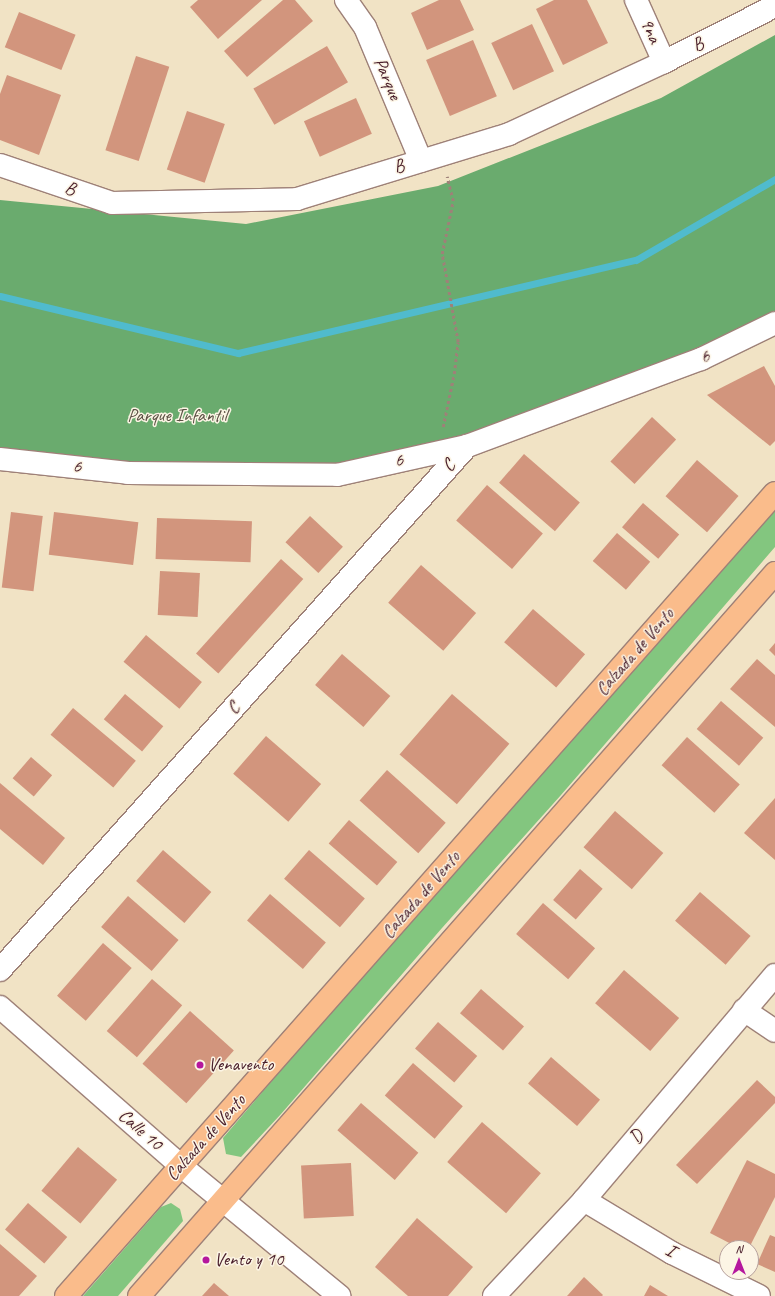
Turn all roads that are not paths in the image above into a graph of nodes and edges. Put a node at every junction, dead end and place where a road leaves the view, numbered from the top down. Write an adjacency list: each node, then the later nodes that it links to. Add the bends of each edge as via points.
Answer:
1 (346, 0): 5 (street, Parque, via 365,27)
2 (636, 0): 4 (street, 9na)
3 (775, 6): 4 (street, B)
4 (664, 62): 5 (street, B, via 509,134)
5 (431, 158): 6 (street, B, via 297,199 112,203)
6 (0, 165)
7 (775, 324): 8 (street, 6, via 701,359)
8 (467, 446): 9 (street, 6, via 337,475 128,473); 12 (street, C)
9 (0, 459)
10 (775, 493): 17 (main road, Calzada de Vento)
11 (775, 573): 19 (main road)
12 (0, 970)
13 (775, 975): 15 (street, D)
14 (0, 1007): 17 (street, Calle 10)
15 (744, 1010): 16 (street); 18 (street, D)
16 (775, 1031)
17 (181, 1166): 19 (street, Calle 10); 20 (main road, Calzada de Vento)
18 (584, 1200): 23 (street, D); 24 (street, I, via 672,1253)
19 (223, 1201): 21 (main road); 22 (street, Calle 10)
20 (66, 1296)
21 (139, 1296)
22 (339, 1296)
23 (494, 1296)
24 (759, 1296)

